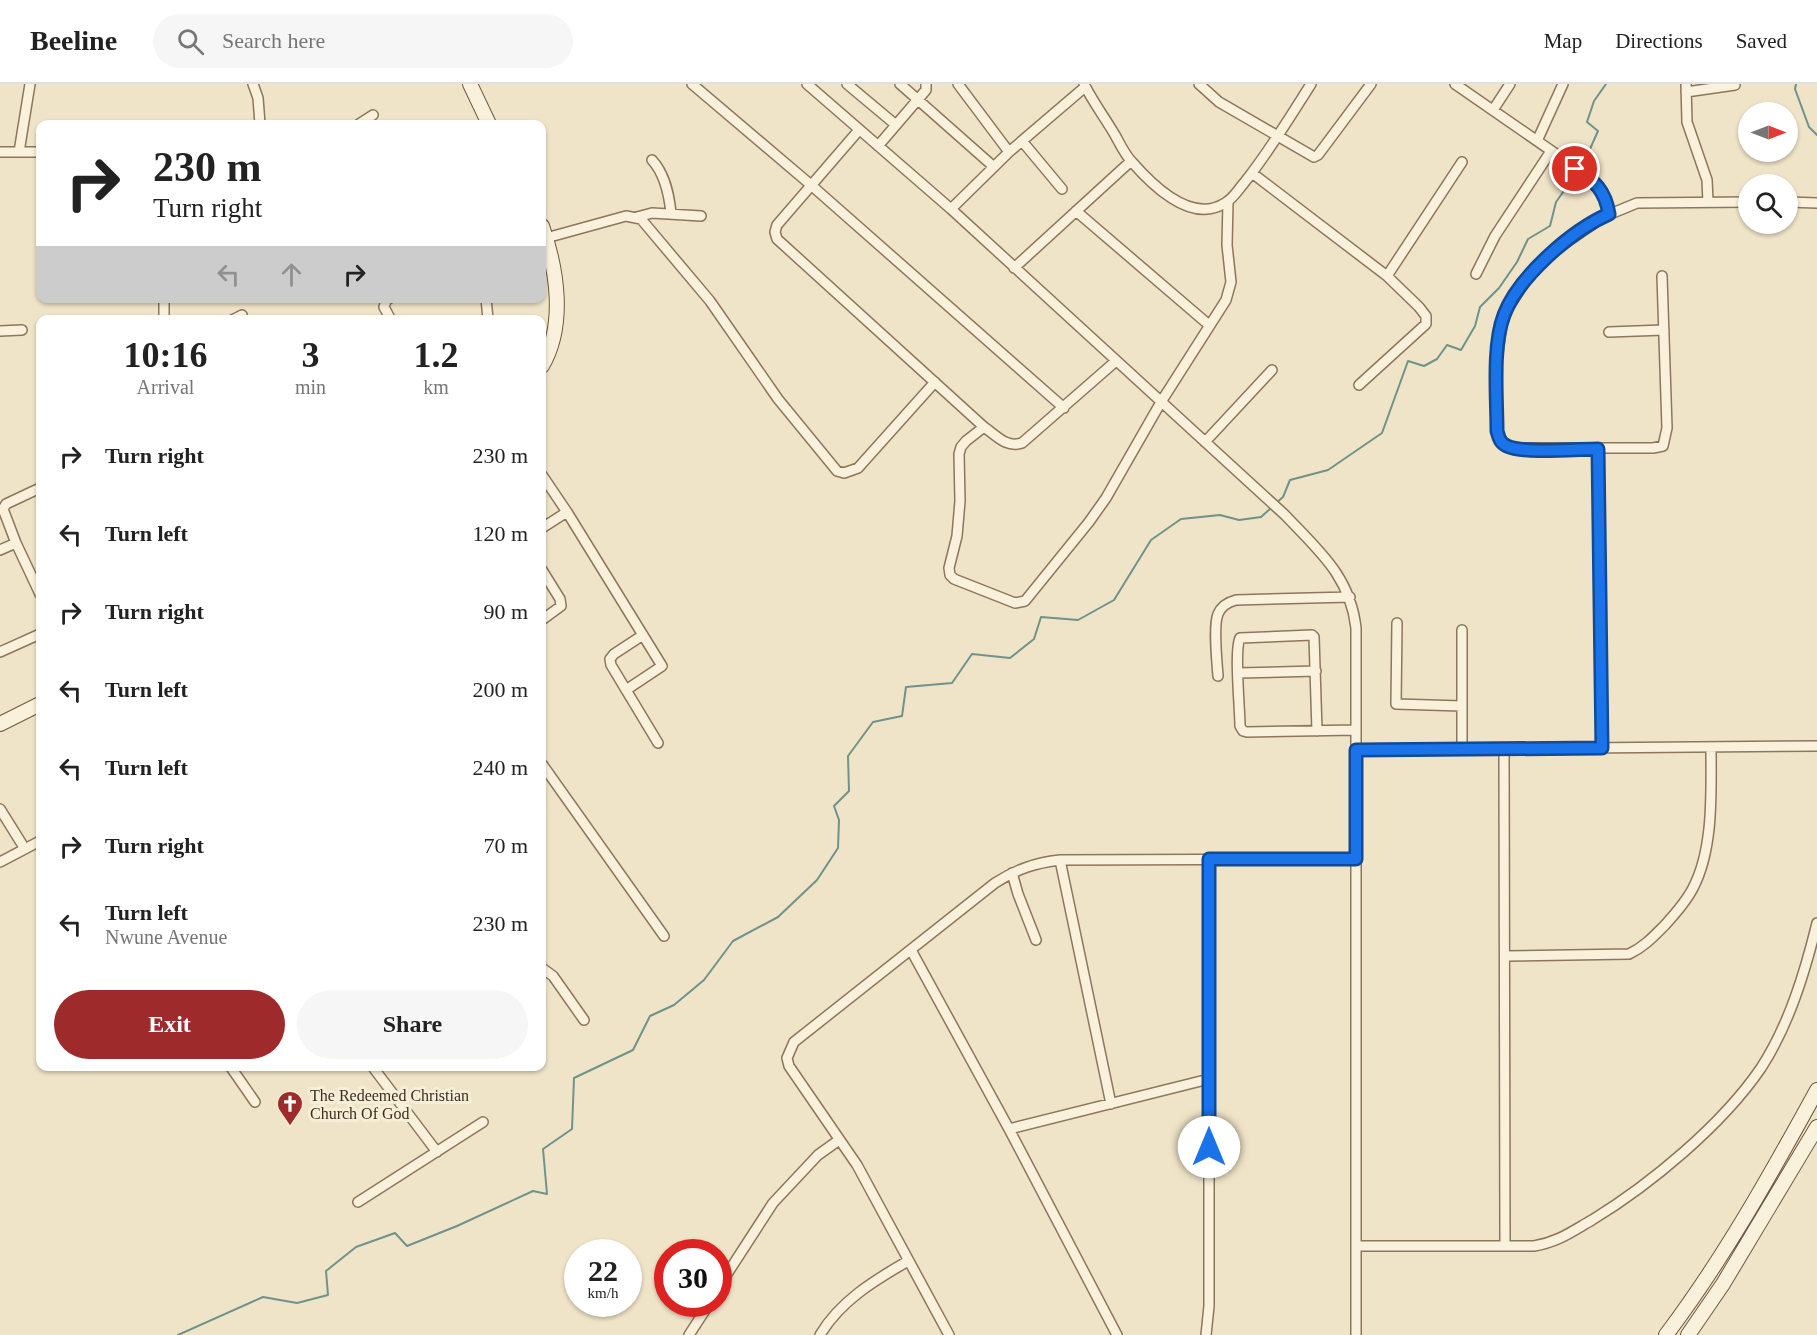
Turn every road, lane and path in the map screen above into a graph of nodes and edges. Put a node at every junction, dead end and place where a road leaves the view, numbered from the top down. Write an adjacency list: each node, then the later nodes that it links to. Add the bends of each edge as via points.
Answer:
1 (30, 84): 33 (street)
2 (253, 84): 22 (street)
3 (470, 84): 24 (main road)
4 (692, 84): 41 (street)
5 (807, 84): 26 (street)
6 (847, 84): 25 (street)
7 (900, 84): 19 (street)
8 (926, 84): 19 (street)
9 (958, 84): 35 (street)
10 (1199, 84): 27 (street, via 1219,102)
11 (1311, 84): 27 (street)
12 (1371, 84): 27 (street, via 1318,155 1310,156)
13 (1455, 84): 20 (street)
14 (1510, 84): 20 (street)
15 (1563, 84): 29 (street)
16 (1084, 85): 28 (street); 37 (street)
17 (1735, 85): 18 (street)
18 (1686, 88): 44 (street, via 1688,122 1707,180)
19 (918, 99): 25 (street); 39 (street)
20 (1493, 110): 29 (street)
21 (373, 115): 23 (street)
22 (260, 120)
23 (365, 120)
24 (487, 120)
25 (896, 125): 30 (street)
26 (860, 130): 30 (street); 41 (street)
27 (1278, 136): 40 (street)
28 (1022, 141): 35 (street); 42 (street)
29 (1537, 141): 31 (street)
30 (878, 146): 48 (street)
31 (1551, 151): 51 (street, via 1592,179 1603,193); 57 (street, via 1495,236)
32 (0, 152): 33 (street)
33 (19, 152): 34 (street)
34 (36, 152)
35 (1009, 152): 39 (street)
36 (652, 160): 50 (street, via 665,183)
37 (1131, 161): 43 (street, via 1163,191 1185,205 1206,211); 49 (street)
38 (1462, 162): 58 (street)
39 (994, 167): 48 (street)
40 (1252, 173): 43 (street); 58 (street)
41 (811, 185): 68 (street, via 777,225 777,239); 71 (street)
42 (1062, 189)
43 (1228, 202): 60 (street, via 1231,282 1226,300)
44 (1708, 202): 45 (street); 51 (street, via 1636,203)
45 (1738, 202)
46 (1798, 202): 47 (street)
47 (1817, 203)
48 (951, 209): 56 (street)
49 (1076, 211): 56 (street); 60 (street)
50 (671, 213): 52 (street); 53 (street)
51 (1609, 214): 74 (street, via 1547,256 1526,280 1503,316 1497,359 1497,431 1504,445)
52 (701, 216)
53 (637, 217): 54 (street); 68 (street, via 710,301 778,399 837,471 858,468)
54 (546, 232)
55 (546, 240): 65 (main road, via 554,274 556,311)
56 (1014, 268): 66 (street)
57 (1476, 274)
58 (1387, 276): 69 (street, via 1419,307 1426,316 1426,324)
59 (1662, 276): 62 (street)
60 (1209, 325): 70 (street)
61 (22, 330): 63 (street)
62 (1664, 330): 64 (street); 74 (street, via 1667,428 1663,446)
63 (0, 331)
64 (1609, 332)
65 (546, 356)
66 (1116, 361): 70 (street); 71 (street)
67 (1272, 370): 73 (street)
68 (935, 382): 72 (street)
69 (1359, 385)
70 (1161, 402): 72 (street, via 1106,498 1020,603 950,575 960,501 959,454 966,441); 73 (street)
71 (1064, 408): 72 (street, via 1015,445 1007,444)
72 (984, 427)
73 (1205, 442): 83 (street, via 1285,515 1333,567)
74 (1598, 449): 102 (street)
75 (546, 480): 77 (street)
76 (36, 490): 79 (street, via 3,507)
77 (567, 512): 78 (street); 87 (street)
78 (546, 525)
79 (16, 543): 80 (street); 82 (street)
80 (0, 550)
81 (546, 576): 84 (street, via 561,606)
82 (36, 583)
83 (1350, 597): 92 (street, via 1229,602 1217,620); 97 (street, via 1356,628)
84 (546, 617)
85 (1397, 622): 95 (street, via 1395,704)
86 (1462, 630): 95 (street)
87 (643, 635): 93 (street, via 610,659); 93 (street, via 662,666)
88 (36, 636): 89 (street)
89 (0, 652)
90 (1316, 671): 91 (street); 91 (street, via 1316,639 1312,634 1240,638); 98 (street)
91 (1238, 672): 98 (street, via 1243,731)
92 (1218, 676)
93 (626, 690): 99 (street)
94 (36, 706): 96 (main road)
95 (1462, 706): 103 (street)
96 (0, 724)
97 (1356, 730): 98 (street); 105 (street)
98 (1317, 731)
99 (658, 743)
100 (1817, 746): 101 (street)
101 (1711, 747): 102 (street); 119 (street, via 1710,821 1701,863 1694,886 1656,934 1629,954)
102 (1602, 748): 104 (street)
103 (1462, 749): 104 (street); 105 (street)
104 (1504, 749): 119 (street)
105 (1356, 750): 111 (street)
106 (546, 770): 116 (street)
107 (0, 809): 109 (street)
108 (36, 843): 109 (street)
109 (25, 849): 113 (street)
110 (1209, 859): 111 (street); 112 (street); 124 (street)
111 (1356, 859): 134 (street)
112 (1060, 860): 114 (street, via 1032,864); 127 (street)
113 (0, 862)
114 (1012, 873): 117 (street); 118 (street)
115 (1817, 923): 135 (street, via 1780,1033 1738,1099 1627,1198 1566,1237 1534,1246)
116 (664, 936)
117 (1036, 940)
118 (911, 950): 130 (street); 131 (street, via 789,1049 789,1066)
119 (1505, 956): 135 (street)
120 (546, 971): 121 (street)
121 (584, 1020)
122 (233, 1071): 126 (street)
123 (376, 1071): 132 (street)
124 (1209, 1079): 127 (street); 143 (street)
125 (1817, 1090): 145 (main road, via 1730,1242)
126 (255, 1102)
127 (1111, 1104): 130 (street)
128 (483, 1122): 132 (street)
129 (1817, 1127): 146 (main road)
130 (1009, 1129): 142 (street)
131 (839, 1140): 136 (street, via 876,1198); 137 (street, via 818,1155 773,1203)
132 (437, 1152): 133 (street)
133 (358, 1202)
134 (1356, 1246): 135 (street); 144 (street)
135 (1505, 1246)
136 (908, 1261): 140 (street, via 847,1302); 141 (street)
137 (732, 1266)
138 (701, 1317): 139 (street)
139 (689, 1335)
140 (820, 1335)
141 (949, 1335)
142 (1117, 1335)
143 (1206, 1335)
144 (1356, 1335)
145 (1666, 1335)
146 (1688, 1335)

